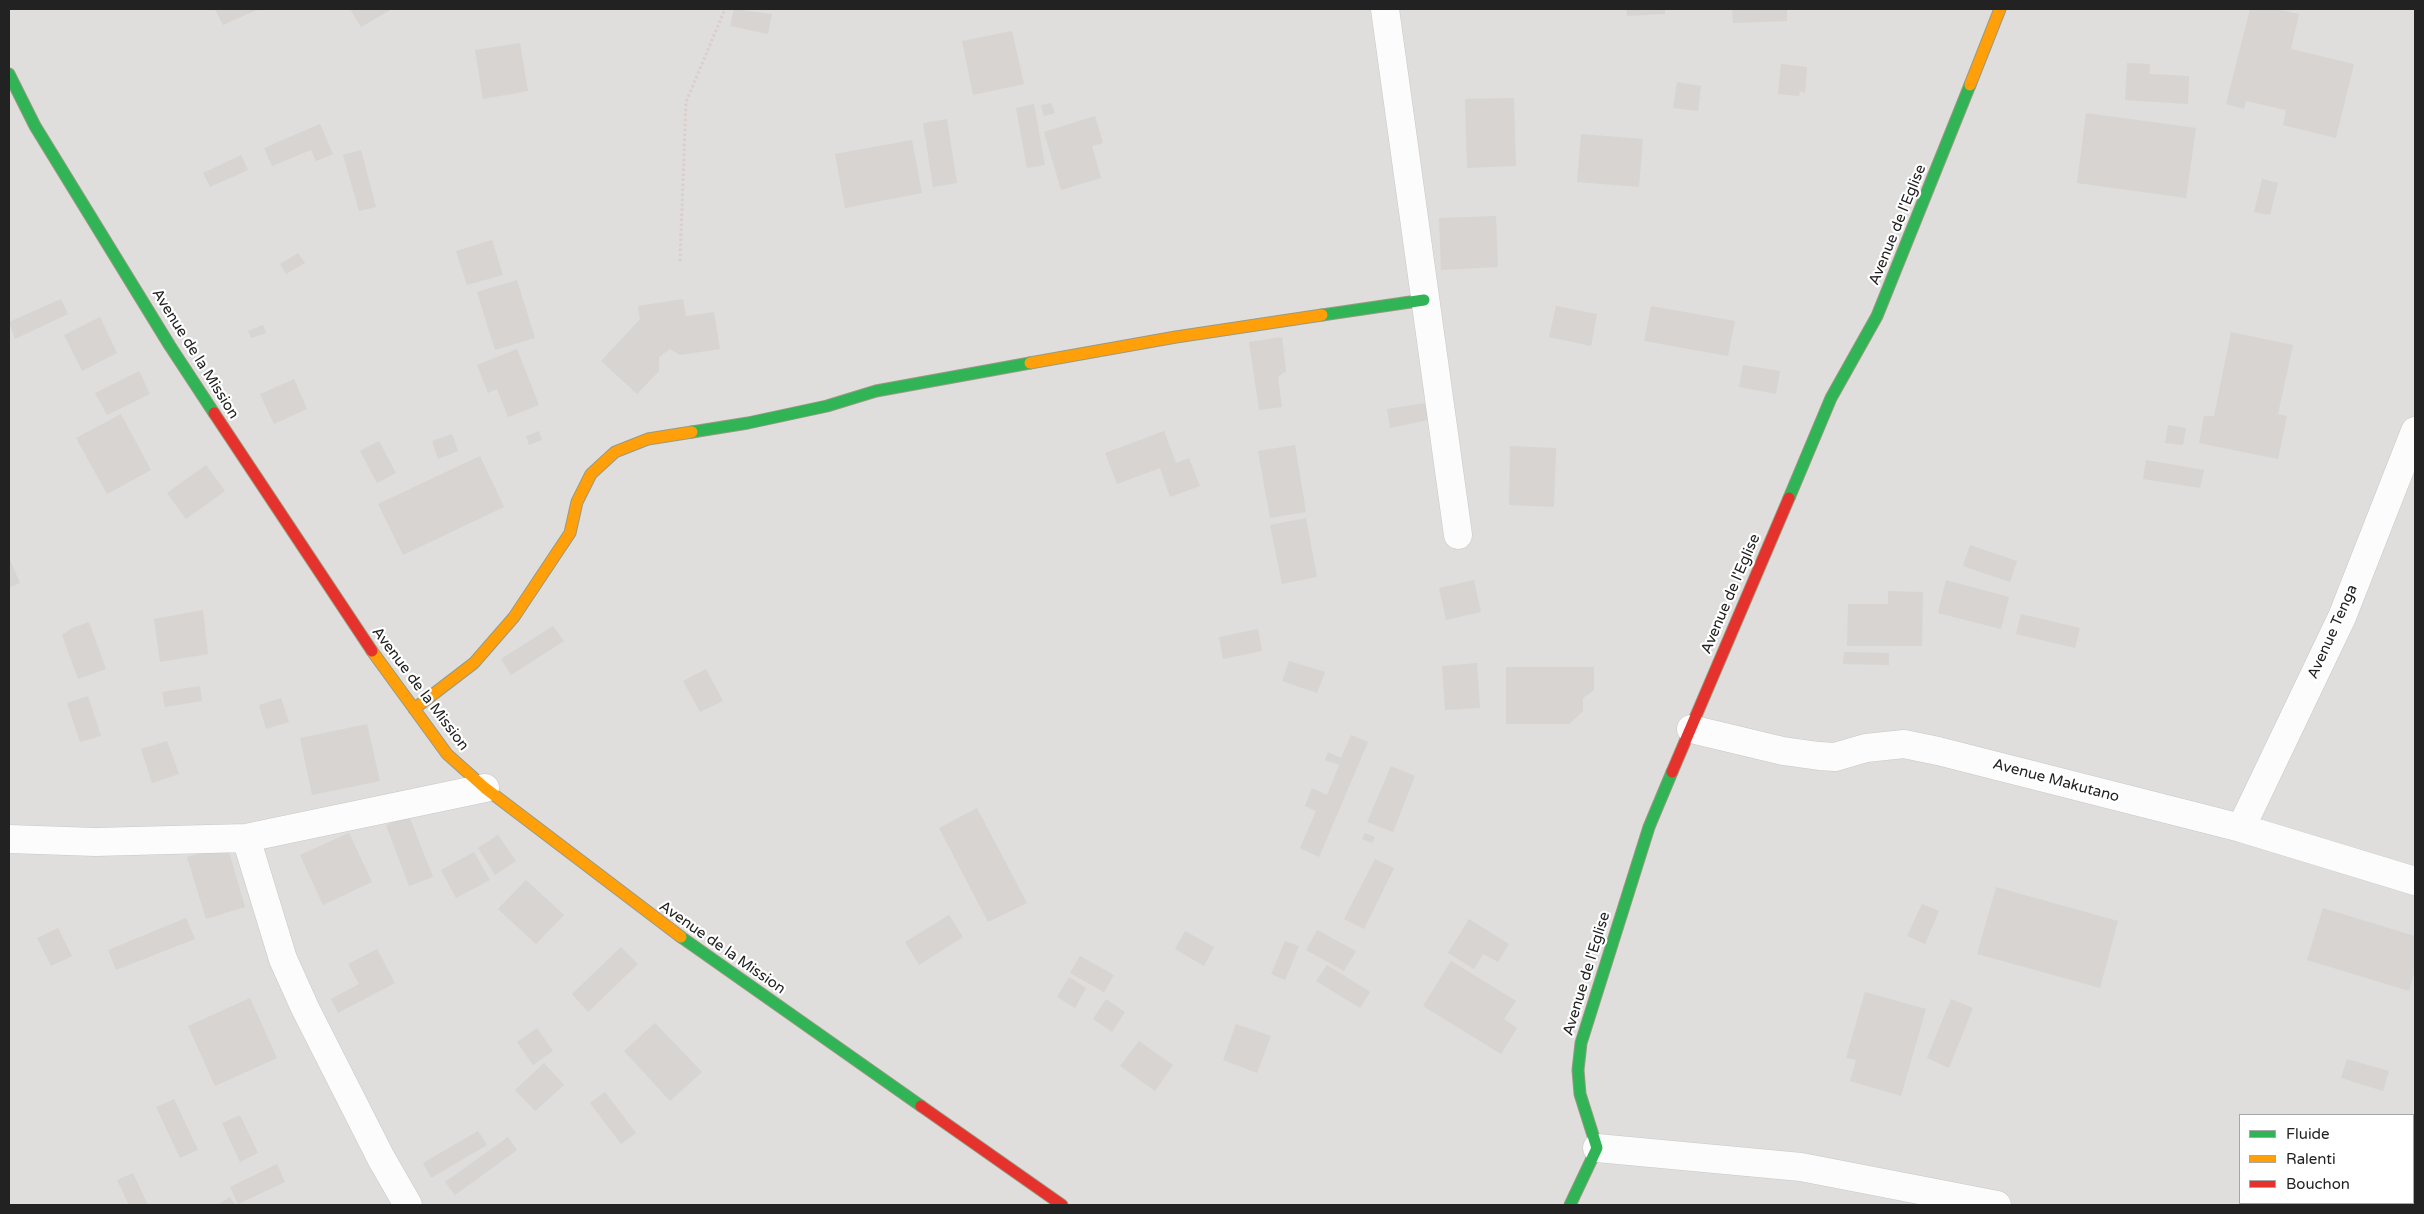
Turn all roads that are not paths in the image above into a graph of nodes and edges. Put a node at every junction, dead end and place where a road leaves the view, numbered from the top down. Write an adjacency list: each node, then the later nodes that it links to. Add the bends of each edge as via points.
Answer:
1 (1385, 9): 4 (street)
2 (2000, 9): 8 (street, Avenue de l'Eglise, via 1880,307 1831,398)
3 (9, 74): 7 (street, Avenue de la Mission, via 35,126 170,346 351,622)
4 (1424, 300): 6 (street); 7 (street, via 1176,338 876,391 827,406 748,423 648,439 615,452 592,474 577,502 570,533 514,617 474,663)
5 (2415, 431): 10 (street, Avenue Tenga, via 2342,617)
6 (1458, 535)
7 (414, 709): 9 (street, Avenue de la Mission, via 447,754)
8 (1691, 729): 10 (street, Avenue Makutano, via 1783,751 1819,756 1834,757 1866,748 1904,744); 14 (street, Avenue de l'Eglise, via 1649,827 1582,1043 1578,1070 1580,1094)
9 (485, 788): 11 (street); 16 (street, Avenue de la Mission, via 650,915)
10 (2241, 828): 13 (street, Avenue Makutano)
11 (246, 838): 12 (street, via 95,842); 15 (street, via 283,959 372,1140)
12 (9, 839)
13 (2415, 881)
14 (1597, 1148): 17 (street); 18 (street, via 1801,1167)
15 (408, 1205)
16 (1062, 1205)
17 (1570, 1205)
18 (1997, 1205)

